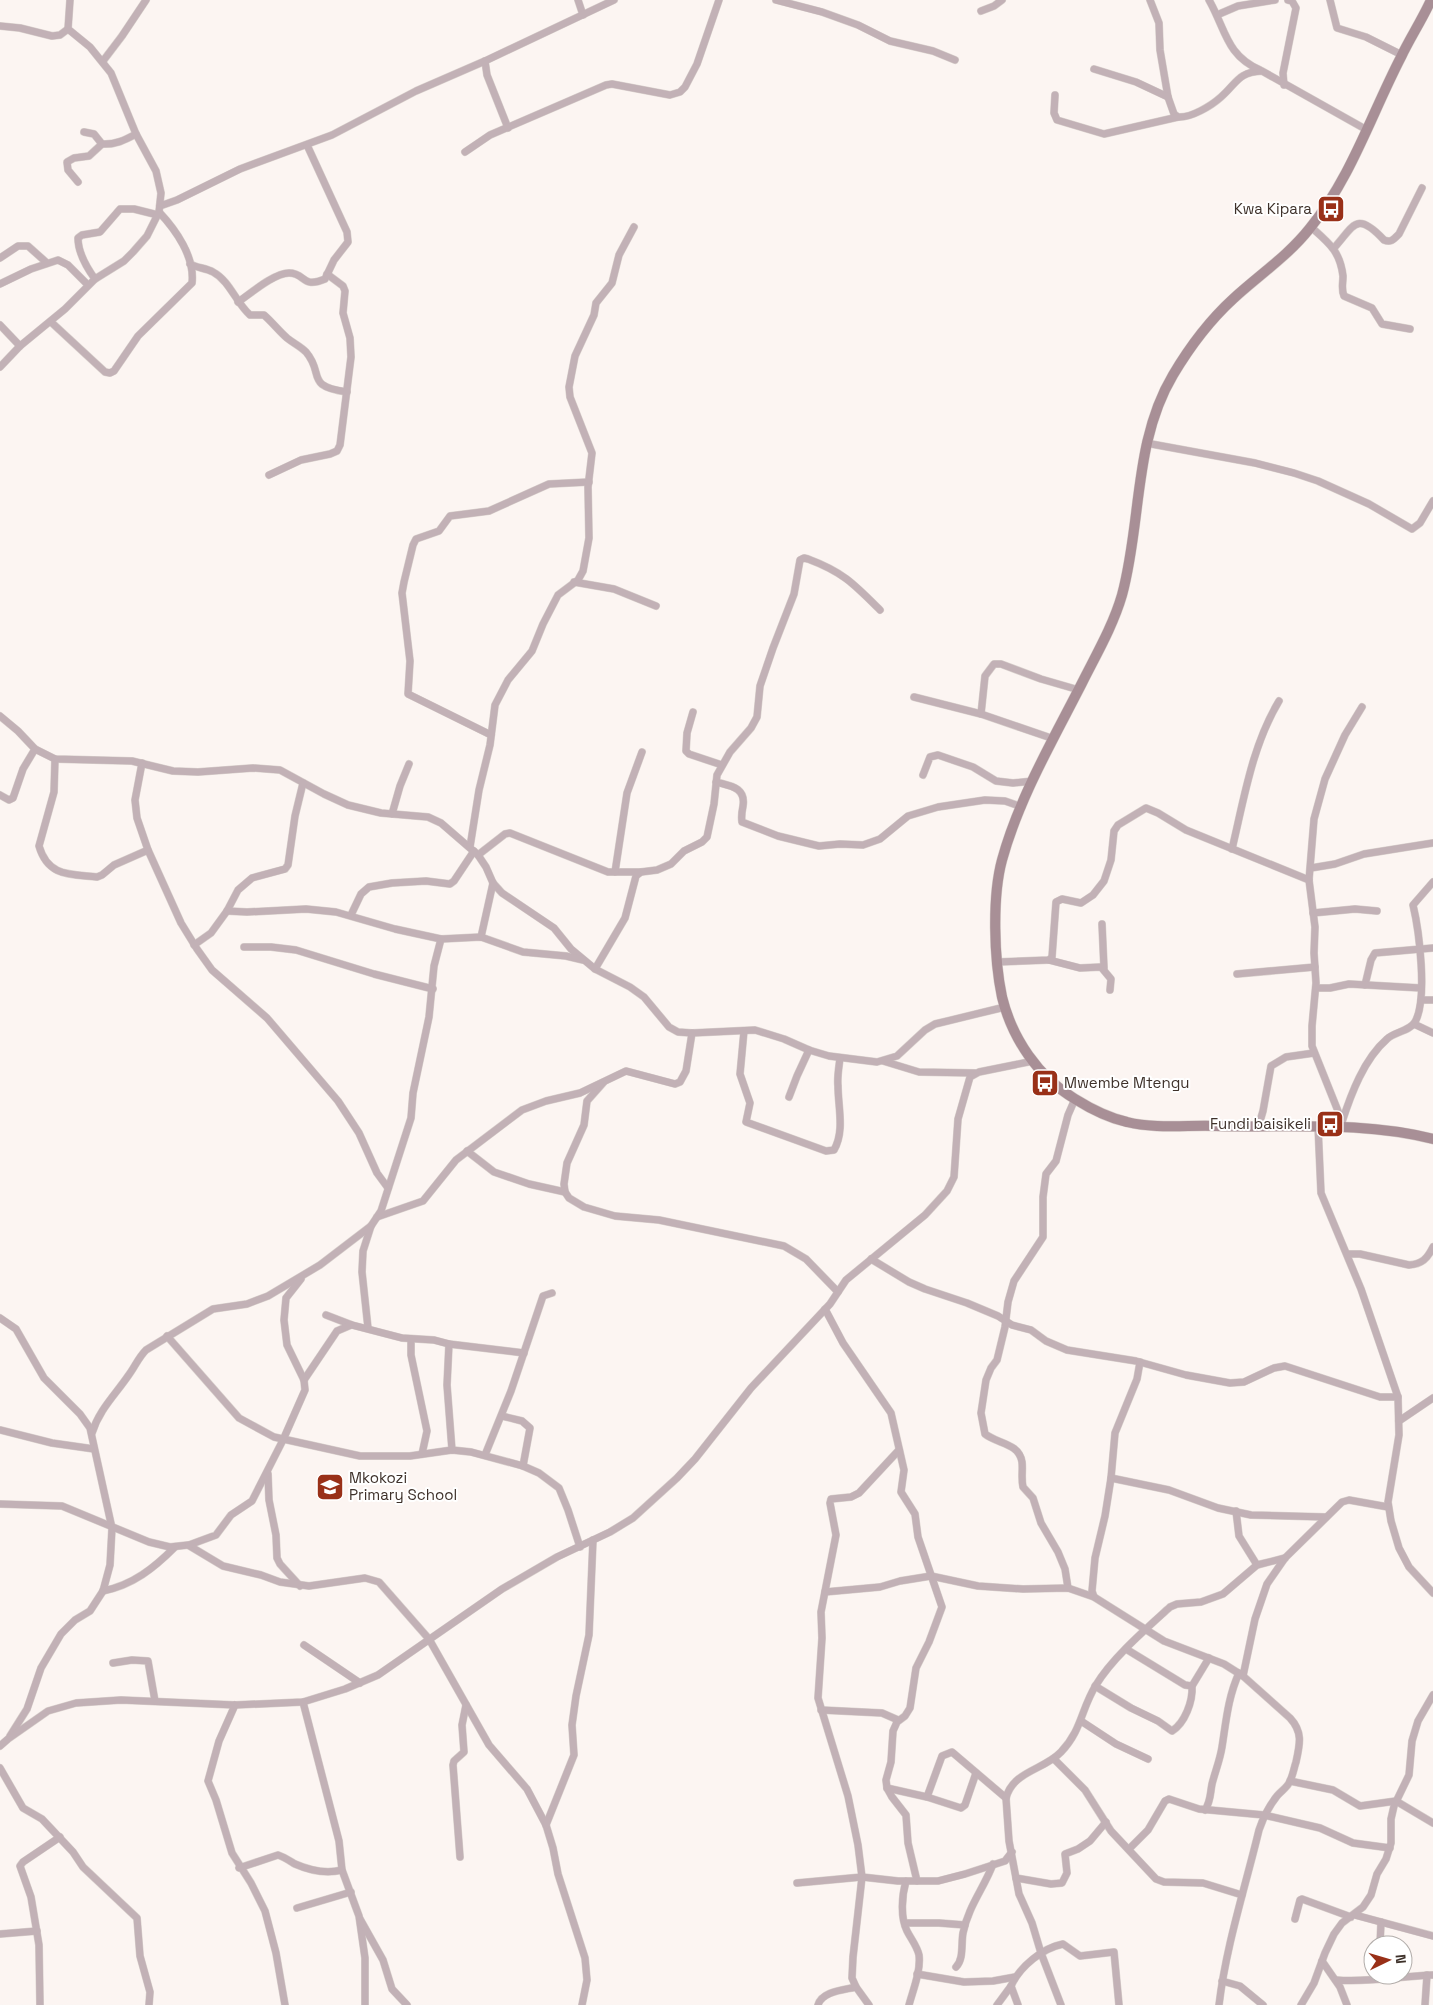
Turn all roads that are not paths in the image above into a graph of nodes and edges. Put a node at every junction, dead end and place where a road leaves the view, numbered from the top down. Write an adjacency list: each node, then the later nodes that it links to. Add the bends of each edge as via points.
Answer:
1 (70, 0): 18 (street)
2 (146, 0): 21 (street)
3 (578, 0): 15 (street)
4 (614, 0): 15 (street)
5 (719, 0): 29 (street, via 696,64 680,92 670,95 606,84)
6 (776, 0): 20 (street, via 822,12 890,41 933,51)
7 (1002, 0): 14 (street)
8 (1150, 0): 27 (street, via 1159,22)
9 (1209, 0): 16 (street)
10 (1275, 0): 16 (street, via 1238,6)
11 (1288, 0): 25 (street, via 1296,8 1283,73)
12 (1330, 0): 19 (street, via 1337,28)
13 (1431, 0): 19 (main road)
14 (981, 11)
15 (582, 15): 22 (street)
16 (1217, 15): 24 (street, via 1230,46 1239,58)
17 (0, 26): 18 (street, via 52,36)
18 (68, 29): 21 (street)
19 (1402, 55): 30 (main road)
20 (954, 60)
21 (103, 61): 32 (street)
22 (484, 61): 29 (street); 34 (street, via 416,90)
23 (1094, 69): 27 (street)
24 (1262, 72): 25 (street); 28 (street, via 1243,75 1216,100 1189,115)
25 (1284, 85): 30 (street)
26 (1054, 95): 28 (street, via 1057,120 1104,134)
27 (1168, 97): 28 (street)
28 (1178, 117)
29 (508, 128): 35 (street, via 490,135)
30 (1367, 130): 39 (main road, via 1338,189)
31 (84, 132): 33 (street, via 94,134)
32 (136, 134): 33 (street, via 115,143); 38 (street, via 156,171 161,193)
33 (102, 144): 36 (street, via 89,156 67,162 68,170)
34 (307, 145): 38 (street, via 240,169); 45 (street, via 349,237)
35 (465, 152)
36 (78, 182)
37 (1422, 188): 41 (street, via 1404,226 1393,240 1388,242 1364,223 1359,223 1350,227)
38 (159, 211): 44 (street, via 180,239); 46 (street, via 147,236 133,252); 46 (street, via 120,209 100,232 78,238 89,272)
39 (1311, 227): 41 (street); 56 (main road, via 1288,254 1232,300 1206,328 1171,379)
40 (634, 228): 58 (street, via 619,255 612,283 596,303 571,369 570,397 592,453)
41 (1334, 248): 52 (street, via 1341,263 1344,296 1372,308 1382,324)
42 (0, 258): 43 (street, via 18,246 28,246)
43 (47, 263): 47 (street); 48 (street, via 62,262)
44 (190, 264): 49 (street, via 214,272); 50 (street, via 192,283 138,336 110,373 105,372)
45 (327, 274): 49 (street, via 317,282 303,280 299,275 281,274); 55 (street, via 345,291 343,314 351,357)
46 (95, 279): 48 (street)
47 (0, 284)
48 (88, 285): 50 (street)
49 (238, 302): 55 (street, via 250,315 264,315 305,352 321,384)
50 (51, 322): 53 (street)
51 (0, 325): 53 (street)
52 (1410, 329)
53 (20, 346): 54 (street)
54 (0, 367)
55 (347, 392): 57 (street, via 337,451 301,460)
56 (1146, 444): 59 (street, via 1294,473 1369,504 1409,528 1416,528); 63 (main road, via 1122,593)
57 (270, 474)
58 (589, 482): 60 (street, via 589,538 583,571); 70 (street, via 548,484 489,511 450,516 442,529 420,537 413,544 402,593 410,661 408,694)
59 (1433, 501)
60 (574, 582): 61 (street, via 614,589); 70 (street, via 558,595 532,651 498,698)
61 (656, 606)
62 (880, 610): 77 (street, via 849,579 831,568 802,559 794,594 760,686 757,717)
63 (1078, 690): 68 (street, via 994,664 985,676); 71 (main road)
64 (914, 697): 68 (street)
65 (1279, 701): 86 (street, via 1267,720 1257,749)
66 (1362, 707): 89 (street, via 1345,734 1325,779 1314,819)
67 (693, 712): 77 (street, via 686,751)
68 (981, 714): 71 (street)
69 (0, 716): 72 (street)
70 (491, 736): 88 (street)
71 (1054, 739): 79 (main road)
72 (34, 749): 74 (street); 82 (street, via 23,768 13,798 8,800)
73 (642, 752): 90 (street, via 627,793)
74 (55, 759): 75 (street); 87 (street, via 54,792 39,846 51,866 61,874 100,876 114,865)
75 (142, 763): 81 (street, via 173,771 262,768 284,772); 87 (street, via 136,810)
76 (409, 764): 84 (street)
77 (722, 765): 80 (street)
78 (923, 776): 79 (street, via 930,757 937,755 973,767 996,781)
79 (1033, 781): 83 (main road)
80 (716, 782): 83 (street, via 736,788 743,794 742,822 771,834 819,846 867,845 880,839 908,816 938,807 986,800 1005,801); 91 (street, via 709,832 704,841 686,850 667,866)
81 (303, 783): 84 (street, via 348,805); 95 (street, via 288,866 252,878 238,890)
82 (0, 795)
83 (1022, 807): 108 (main road, via 997,883)
84 (392, 814): 88 (street, via 434,819)
85 (1433, 843): 89 (street, via 1364,854)
86 (1232, 849): 92 (street); 107 (street, via 1186,830 1153,810 1146,808 1136,813 1114,831 1111,860 1101,887 1081,903 1062,899 1056,902 1053,954)
87 (148, 850): 102 (street, via 173,908)
88 (474, 851): 90 (street, via 513,833); 94 (street); 98 (street, via 450,884 426,880 369,887 361,894)
89 (1311, 868): 92 (street)
90 (615, 872): 91 (street)
91 (641, 872): 111 (street, via 634,881 621,928)
92 (1309, 880): 97 (street)
93 (1433, 882): 105 (street, via 1413,903)
94 (493, 883): 100 (street); 106 (street, via 505,895 554,928)
95 (227, 911): 98 (street, via 306,909); 102 (street, via 211,933)
96 (1377, 911): 97 (street, via 1355,909)
97 (1313, 913): 109 (street)
98 (350, 915): 101 (street)
99 (1102, 924): 110 (street)
100 (480, 937): 101 (street); 106 (street, via 523,952)
101 (441, 939): 116 (street, via 434,966)
102 (194, 945): 139 (street, via 212,970 266,1018 338,1101 359,1133 377,1174)
103 (244, 947): 116 (street, via 296,950)
104 (1433, 948): 105 (street)
105 (1420, 949): 113 (street, via 1375,953); 115 (street)
106 (583, 960): 111 (street)
107 (1049, 960): 108 (street); 110 (street, via 1080,968)
108 (997, 962): 120 (main road)
109 (1315, 967): 112 (street); 114 (street)
110 (1104, 968): 117 (street, via 1111,979)
111 (595, 969): 123 (street, via 644,997 669,1027 678,1032)
112 (1237, 974)
113 (1365, 985): 114 (street); 115 (street)
114 (1316, 988): 126 (street, via 1311,1034)
115 (1421, 988): 118 (street)
116 (433, 989): 139 (street, via 411,1118)
117 (1110, 990)
118 (1421, 1000): 119 (street); 121 (street)
119 (1433, 1000)
120 (1005, 1007): 128 (street, via 935,1024 901,1053); 129 (main road, via 1014,1032)
121 (1414, 1024): 124 (street); 134 (street, via 1391,1035 1372,1055)
122 (744, 1030): 123 (street); 125 (street, via 765,1032); 127 (street, via 740,1074 750,1101 746,1122 826,1151 834,1150 839,1132)
123 (692, 1033): 131 (street, via 686,1071 680,1082 675,1084 628,1070)
124 (1433, 1034)
125 (809, 1050): 127 (street); 132 (street)
126 (1314, 1053): 134 (street); 136 (street, via 1286,1057 1271,1066)
127 (840, 1058): 128 (street)
128 (883, 1061): 130 (street, via 919,1072)
129 (1033, 1061): 130 (street); 133 (main road, via 1056,1087)
130 (975, 1073): 145 (street, via 968,1080 958,1119 951,1186 925,1215)
131 (603, 1083): 138 (street, via 575,1095 522,1110); 140 (street, via 586,1104 584,1125 567,1163)
132 (790, 1097)
133 (1075, 1099): 136 (main road, via 1102,1114 1130,1123); 152 (street, via 1056,1161 1046,1174 1043,1237 1014,1281)
134 (1341, 1123): 135 (main road); 137 (main road)
135 (1318, 1126): 136 (main road); 144 (street, via 1322,1193)
136 (1258, 1128)
137 (1433, 1139)
138 (467, 1151): 140 (street, via 494,1172); 141 (street, via 451,1165 422,1201)
139 (388, 1188): 141 (street)
140 (565, 1192): 148 (street, via 584,1207 615,1216 658,1220 784,1246 806,1260)
141 (377, 1217): 142 (street)
142 (371, 1226): 146 (street, via 328,1260); 154 (street, via 362,1258)
143 (1433, 1247): 144 (street, via 1424,1261 1409,1265)
144 (1348, 1254): 161 (street)
145 (871, 1259): 148 (street, via 846,1280); 152 (street, via 909,1282)
146 (304, 1274): 155 (street, via 253,1302 213,1309); 160 (street, via 286,1298 284,1320 288,1345)
147 (552, 1292): 158 (street, via 544,1296)
148 (838, 1292): 149 (street)
149 (824, 1309): 170 (street, via 843,1343 887,1406); 181 (street, via 767,1370 677,1478 633,1518)
150 (326, 1315): 153 (street)
151 (0, 1318): 166 (street, via 16,1329 44,1378 84,1418)
152 (1006, 1321): 159 (street, via 1067,1350); 189 (street, via 997,1360 986,1380 980,1413 982,1427 988,1436 1014,1447 1019,1453 1023,1486 1033,1498 1042,1525 1058,1552)
153 (352, 1324): 154 (street); 160 (street, via 337,1331)
154 (368, 1328): 156 (street)
155 (167, 1336): 166 (street, via 138,1357 99,1415); 167 (street, via 239,1418)
156 (411, 1339): 157 (street); 171 (street, via 412,1360 427,1431)
157 (449, 1344): 158 (street); 169 (street, via 447,1385)
158 (524, 1353): 163 (street)
159 (1140, 1362): 161 (street, via 1186,1375 1240,1383 1282,1366 1380,1397); 175 (street, via 1115,1433)
160 (304, 1380): 167 (street, via 305,1390)
161 (1398, 1397): 164 (street)
162 (1433, 1398): 164 (street)
163 (502, 1416): 172 (street); 173 (street, via 522,1420 530,1428)
164 (1399, 1421): 177 (street)
165 (0, 1430): 168 (street)
166 (92, 1433): 168 (street)
167 (284, 1440): 171 (street, via 360,1456); 174 (street)
168 (94, 1449): 180 (street)
169 (452, 1450): 171 (street); 172 (street)
170 (899, 1450): 187 (street, via 904,1473 901,1492 915,1514 918,1537); 191 (street, via 859,1493 832,1499 836,1535)
171 (422, 1454)
172 (485, 1454): 173 (street)
173 (523, 1466): 183 (street, via 559,1488)
174 (268, 1471): 182 (street, via 249,1504 232,1515 216,1535); 188 (street, via 278,1561)
175 (1111, 1478): 178 (street, via 1169,1490 1218,1508); 193 (street, via 1095,1558)
176 (0, 1504): 180 (street, via 62,1506)
177 (1388, 1506): 179 (street, via 1344,1501); 192 (street, via 1403,1557 1412,1572)
178 (1236, 1511): 179 (street, via 1259,1516); 186 (street, via 1239,1536)
179 (1326, 1517): 185 (street)
180 (112, 1528): 184 (street, via 163,1546); 190 (street, via 110,1565)
181 (593, 1540): 183 (street); 227 (street, via 589,1635 572,1725 574,1755)
182 (188, 1545): 184 (street); 188 (street, via 223,1566)
183 (580, 1546): 195 (street, via 502,1589)
184 (175, 1547): 190 (street, via 137,1579)
185 (1285, 1558): 186 (street); 200 (street, via 1261,1598)
186 (1257, 1565): 194 (street, via 1223,1594 1201,1602 1174,1605)
187 (931, 1576): 189 (street, via 978,1586); 191 (street, via 880,1587); 210 (street, via 942,1609 916,1668 910,1708)
188 (300, 1586): 195 (street, via 357,1578 374,1580)
189 (1068, 1588): 193 (street)
190 (103, 1591): 212 (street, via 90,1611 74,1620 61,1634 42,1668 27,1709)
191 (825, 1592): 209 (street, via 821,1612 818,1691)
192 (1433, 1593)
193 (1094, 1597): 194 (street)
194 (1145, 1630): 197 (street); 198 (street)
195 (429, 1639): 201 (street); 208 (street)
196 (304, 1645): 201 (street)
197 (1126, 1649): 202 (street); 203 (street)
198 (1209, 1658): 200 (street); 203 (street)
199 (113, 1663): 205 (street, via 148,1662)
200 (1241, 1674): 218 (street, via 1290,1718 1298,1730 1300,1745); 223 (street, via 1230,1697 1222,1748)
201 (360, 1683): 206 (street)
202 (1095, 1686): 203 (street, via 1172,1731 1185,1715 1191,1701); 211 (street)
203 (1192, 1686)
204 (1433, 1695): 222 (street, via 1417,1724 1409,1775)
205 (155, 1701): 207 (street); 212 (street, via 96,1701 61,1706 48,1711)
206 (302, 1702): 207 (street); 235 (street, via 339,1841)
207 (235, 1705): 234 (street, via 219,1741 208,1781)
208 (466, 1705): 227 (street, via 489,1745 527,1788); 232 (street, via 462,1725 464,1752 453,1765)
209 (821, 1710): 210 (street, via 882,1712); 236 (street, via 848,1796)
210 (898, 1720): 219 (street, via 893,1731)
211 (1081, 1721): 214 (street, via 1073,1739); 215 (street, via 1116,1744)
212 (8, 1739): 213 (street)
213 (0, 1746)
214 (1054, 1759): 221 (street, via 1021,1776); 225 (street, via 1085,1790)
215 (1148, 1759)
216 (0, 1768): 228 (street, via 21,1806)
217 (976, 1773): 220 (street, via 962,1807); 220 (street, via 954,1752 943,1754); 221 (street)
218 (1290, 1781): 222 (street, via 1333,1790 1360,1806); 224 (street)
219 (887, 1788): 220 (street); 239 (street, via 906,1815 908,1843)
220 (928, 1797)
221 (1006, 1798): 231 (street)
222 (1396, 1801): 226 (street); 229 (street, via 1391,1819)
223 (1205, 1810): 224 (street); 230 (street, via 1166,1800 1148,1830)
224 (1264, 1815): 229 (street, via 1320,1828 1353,1843); 242 (street)
225 (1106, 1822): 230 (street); 237 (street, via 1090,1841 1065,1854 1067,1873 1062,1883)
226 (1433, 1823)
227 (546, 1826): 272 (street, via 585,1958 587,1980)
228 (60, 1837): 250 (street, via 20,1866); 268 (street, via 83,1867 137,1918 140,1956 150,1992)
229 (1390, 1848): 245 (street, via 1371,1895)
230 (1130, 1849): 242 (street, via 1151,1876 1159,1881 1203,1883)
231 (1012, 1852): 233 (street, via 1004,1861); 237 (street)
232 (460, 1857)
233 (993, 1864): 239 (street, via 938,1881); 249 (street)
234 (240, 1868): 235 (street, via 278,1855 316,1871); 269 (street, via 265,1911)
235 (342, 1870): 241 (street)
236 (862, 1877): 238 (street); 240 (street); 265 (street, via 852,1957 852,1978)
237 (1016, 1878): 254 (street)
238 (906, 1881): 239 (street); 248 (street, via 903,1895)
239 (917, 1882)
240 (797, 1883)
241 (351, 1892): 243 (street); 244 (street)
242 (1242, 1895): 262 (street)
243 (298, 1908)
244 (359, 1916): 270 (street, via 365,1958); 271 (street, via 383,1960 394,1993)
245 (1353, 1916): 246 (street, via 1302,1899); 247 (street); 255 (street, via 1334,1934)
246 (1295, 1919)
247 (1381, 1922): 252 (street); 253 (street)
248 (905, 1923): 249 (street); 257 (street, via 918,1953)
249 (965, 1926): 256 (street, via 961,1958)
250 (38, 1931): 251 (street); 267 (street)
251 (0, 1934)
252 (1433, 1934)
253 (1380, 1935)
254 (1040, 1954): 260 (street); 277 (street); 278 (street, via 1063,1944 1080,1956 1114,1952)
255 (1322, 1961): 261 (street); 281 (street)
256 (956, 1967)
257 (917, 1974): 260 (street, via 964,1982); 274 (street)
258 (1430, 1975): 259 (street); 283 (street)
259 (1413, 1976)
260 (1016, 1977): 264 (street)
261 (1336, 1980): 263 (street); 282 (street)
262 (1222, 1981): 279 (street); 280 (street, via 1240,1986)
263 (1363, 1981)
264 (1011, 1986): 275 (street); 276 (street)
265 (856, 1987): 266 (street); 273 (street, via 830,1993)
266 (868, 2004)
267 (40, 2005)
268 (149, 2005)
269 (285, 2005)
270 (365, 2005)
271 (407, 2005)
272 (582, 2005)
273 (818, 2005)
274 (909, 2005)
275 (997, 2005)
276 (1018, 2005)
277 (1061, 2005)
278 (1119, 2005)
279 (1219, 2005)
280 (1263, 2005)
281 (1301, 2005)
282 (1347, 2005)
283 (1425, 2005)

